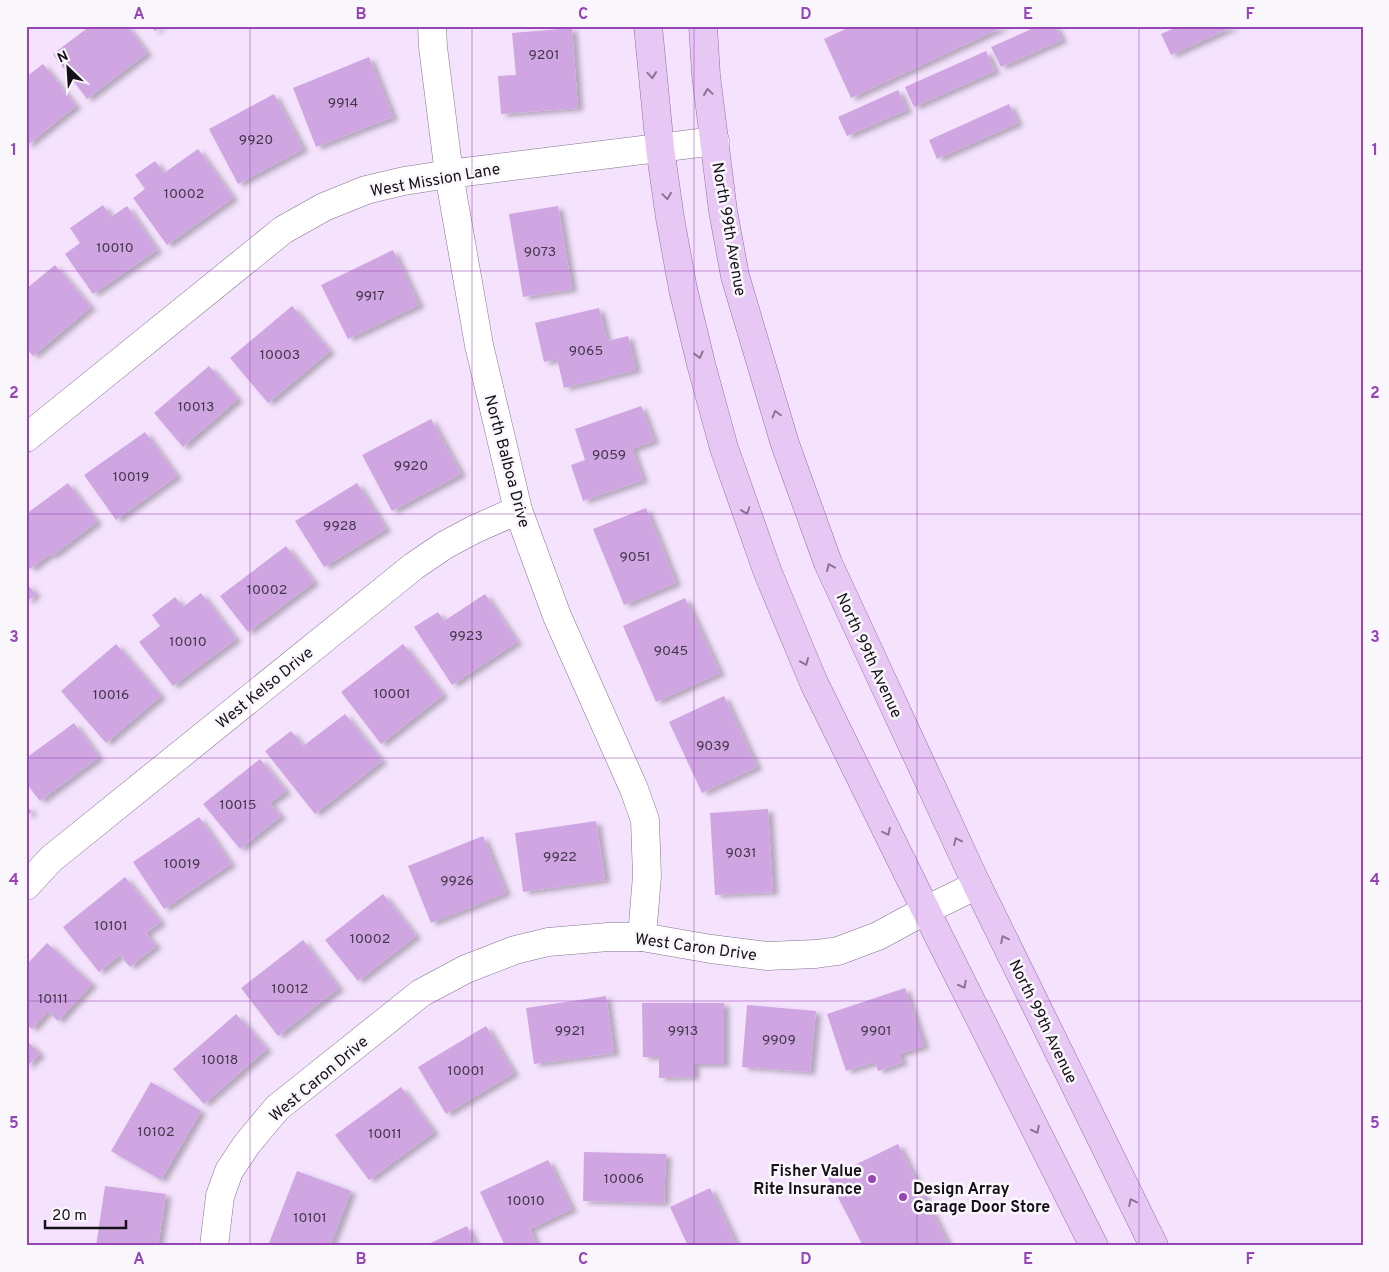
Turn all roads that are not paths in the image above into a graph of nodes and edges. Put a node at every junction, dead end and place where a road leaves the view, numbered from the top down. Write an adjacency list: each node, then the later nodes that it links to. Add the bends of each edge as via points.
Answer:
1 (432, 26): 6 (street, North Balboa Drive)
2 (648, 26): 5 (main road, one-way to 5)
3 (703, 26): 4 (main road, North 99th Avenue, one-way to 3)
4 (715, 140): 5 (street, West Mission Lane); 10 (main road, North 99th Avenue, one-way to 4, via 828,563 784,444 735,276)
5 (660, 148): 6 (street, West Mission Lane); 11 (main road, one-way to 11, via 683,289 727,457 768,573 814,683)
6 (449, 174): 7 (street, West Mission Lane, via 366,190 324,207 283,230); 8 (street, North Balboa Drive, via 478,345)
7 (26, 438)
8 (518, 510): 9 (street, West Kelso Drive, via 445,545 414,566 51,859); 12 (street, North Balboa Drive, via 557,616 646,820 647,876)
9 (26, 886)
10 (977, 886): 11 (street, West Caron Drive); 15 (main road, North 99th Avenue, one-way to 10)
11 (926, 910): 12 (street, West Caron Drive, via 878,936 838,951 816,954 767,956); 14 (main road, one-way to 14)
12 (642, 936): 13 (street, West Caron Drive, via 548,942 515,950 466,969 421,993 277,1108 247,1144 229,1171 220,1196)
13 (214, 1246)
14 (1094, 1246)
15 (1154, 1246)

